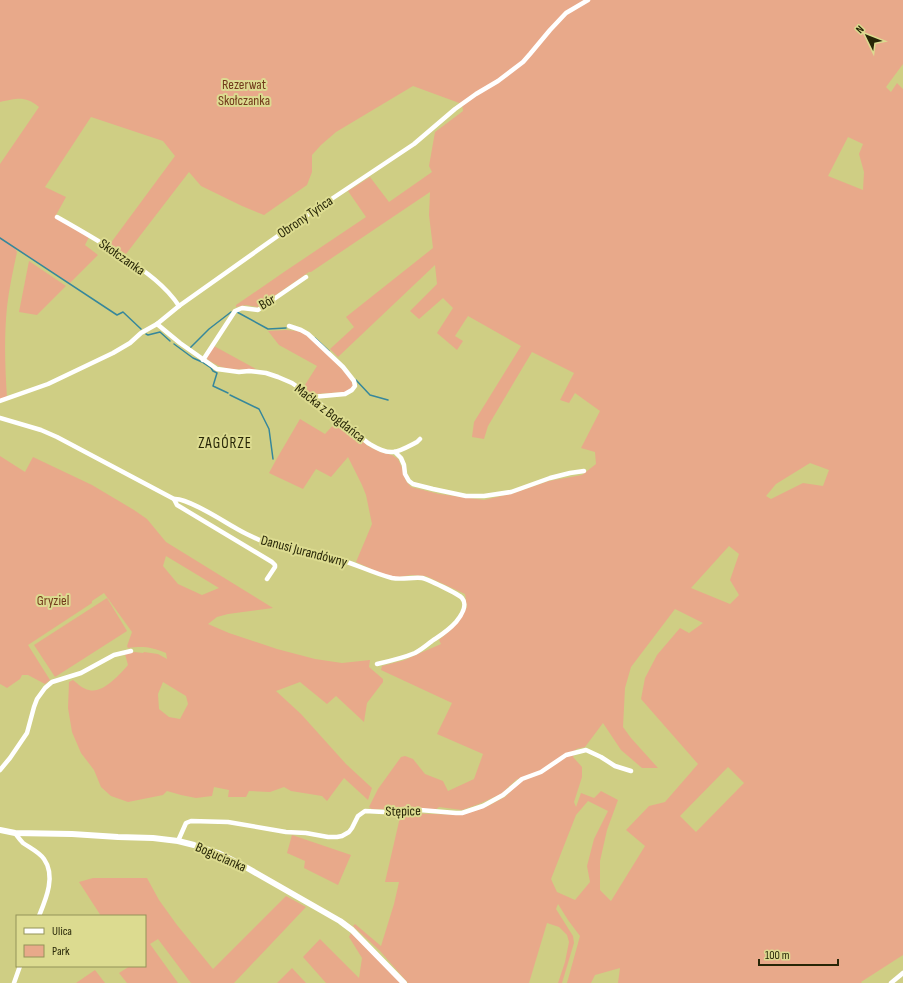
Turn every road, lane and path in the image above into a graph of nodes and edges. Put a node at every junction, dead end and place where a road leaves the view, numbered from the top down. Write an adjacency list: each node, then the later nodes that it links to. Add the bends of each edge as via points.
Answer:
1 (588, 0): 4 (street, Obrony Tyńca, via 566,13 523,62 455,109 414,144 306,216)
2 (57, 217): 4 (street, Skołczanka, via 139,267 164,288)
3 (306, 277): 7 (street, Bór, via 258,310 242,308 235,311)
4 (179, 306): 5 (street, Obrony Tyńca)
5 (157, 324): 7 (street, Maćka z Bogdańca); 9 (street, Obrony Tyńca, via 113,353 48,384)
6 (289, 326): 8 (street, via 308,334 354,381 355,386 345,394)
7 (203, 360): 8 (street, Maćka z Bogdańca, via 217,369 260,372 278,377)
8 (312, 397): 12 (street, Maćka z Bogdańca, via 368,443 384,451)
9 (0, 401)
10 (0, 418): 14 (street, Danusi Jurandówny, via 57,436)
11 (420, 440): 12 (street)
12 (395, 452): 13 (street, via 401,458 405,474 413,484 466,496 511,492 550,478)
13 (584, 471)
14 (174, 499): 15 (street, via 177,505 272,562 275,567); 17 (street, Danusi Jurandówny, via 194,505 264,542 335,558 392,578 425,579 462,597 465,605 463,611 448,631 415,652)
15 (267, 580)
16 (131, 651): 18 (street, via 114,655 81,673 52,682 45,688 34,707 27,733)
17 (377, 664)
18 (0, 770)
19 (631, 771): 22 (street, Stępice, via 615,766 586,750 566,755 541,772 522,779 503,796 462,813 405,809 365,811 358,816 349,832 337,837 228,822 192,821 186,823)
20 (0, 830): 21 (street, Bogucianka)
21 (15, 833): 22 (street, Bogucianka); 23 (street, via 44,859 50,874 47,895)
22 (178, 841): 27 (street, Bogucianka, via 218,853 340,921)
23 (39, 915)
24 (20, 967): 26 (street)
25 (903, 973): 28 (street)
26 (14, 983)
27 (404, 983)
28 (891, 983)

